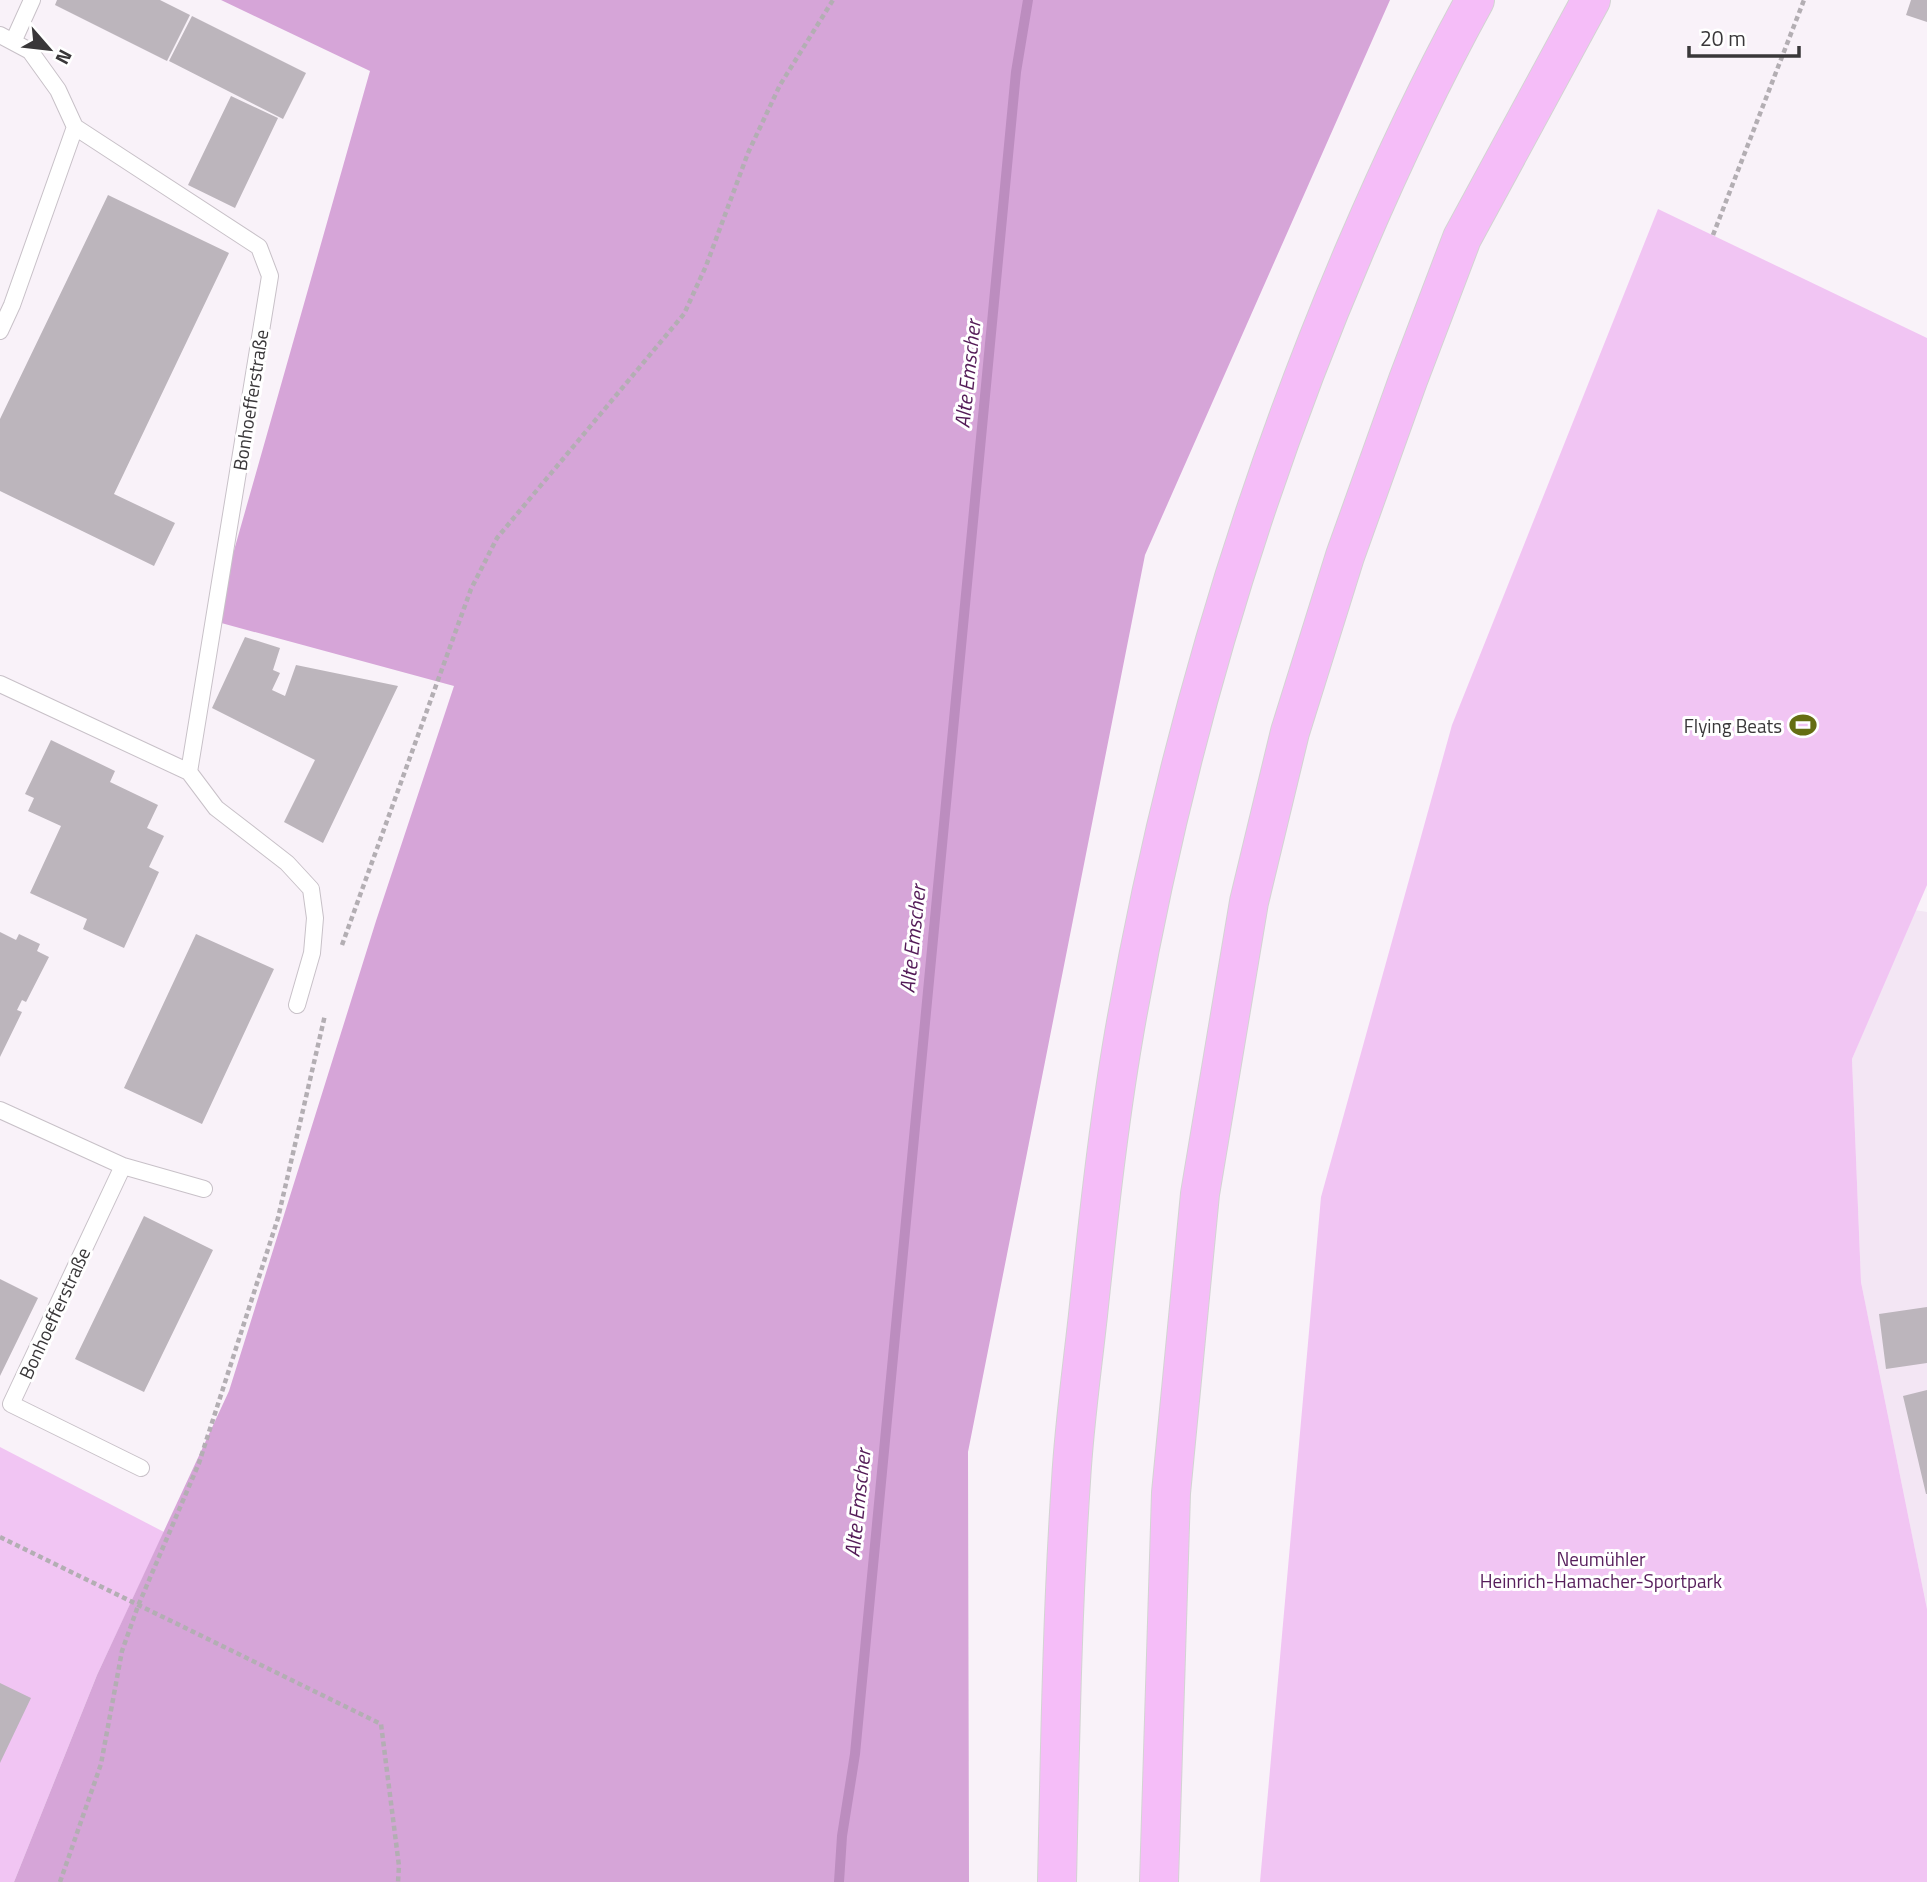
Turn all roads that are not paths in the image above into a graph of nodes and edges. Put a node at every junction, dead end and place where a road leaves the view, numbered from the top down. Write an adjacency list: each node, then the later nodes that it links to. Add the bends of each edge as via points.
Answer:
1 (32, 0): 4 (lane)
2 (1475, 0): 14 (highway, via 1385,180 1281,433 1198,701 1154,881 1103,1176 1071,1477)
3 (1591, 0): 15 (highway, via 1462,238 1345,556 1290,732 1249,902 1200,1194 1171,1493)
4 (7, 38): 5 (lane, via 30,51 58,90)
5 (75, 127): 6 (lane); 8 (lane, Bonhoefferstraße, via 259,247 270,276)
6 (0, 331)
7 (0, 684): 8 (lane)
8 (189, 772): 9 (lane, via 216,808 286,863 311,889 315,918 312,953)
9 (297, 1005)
10 (0, 1110): 11 (lane)
11 (123, 1166): 12 (lane); 13 (lane, Bonhoefferstraße, via 11,1404)
12 (204, 1189)
13 (141, 1468)
14 (1057, 1882)
15 (1159, 1882)

